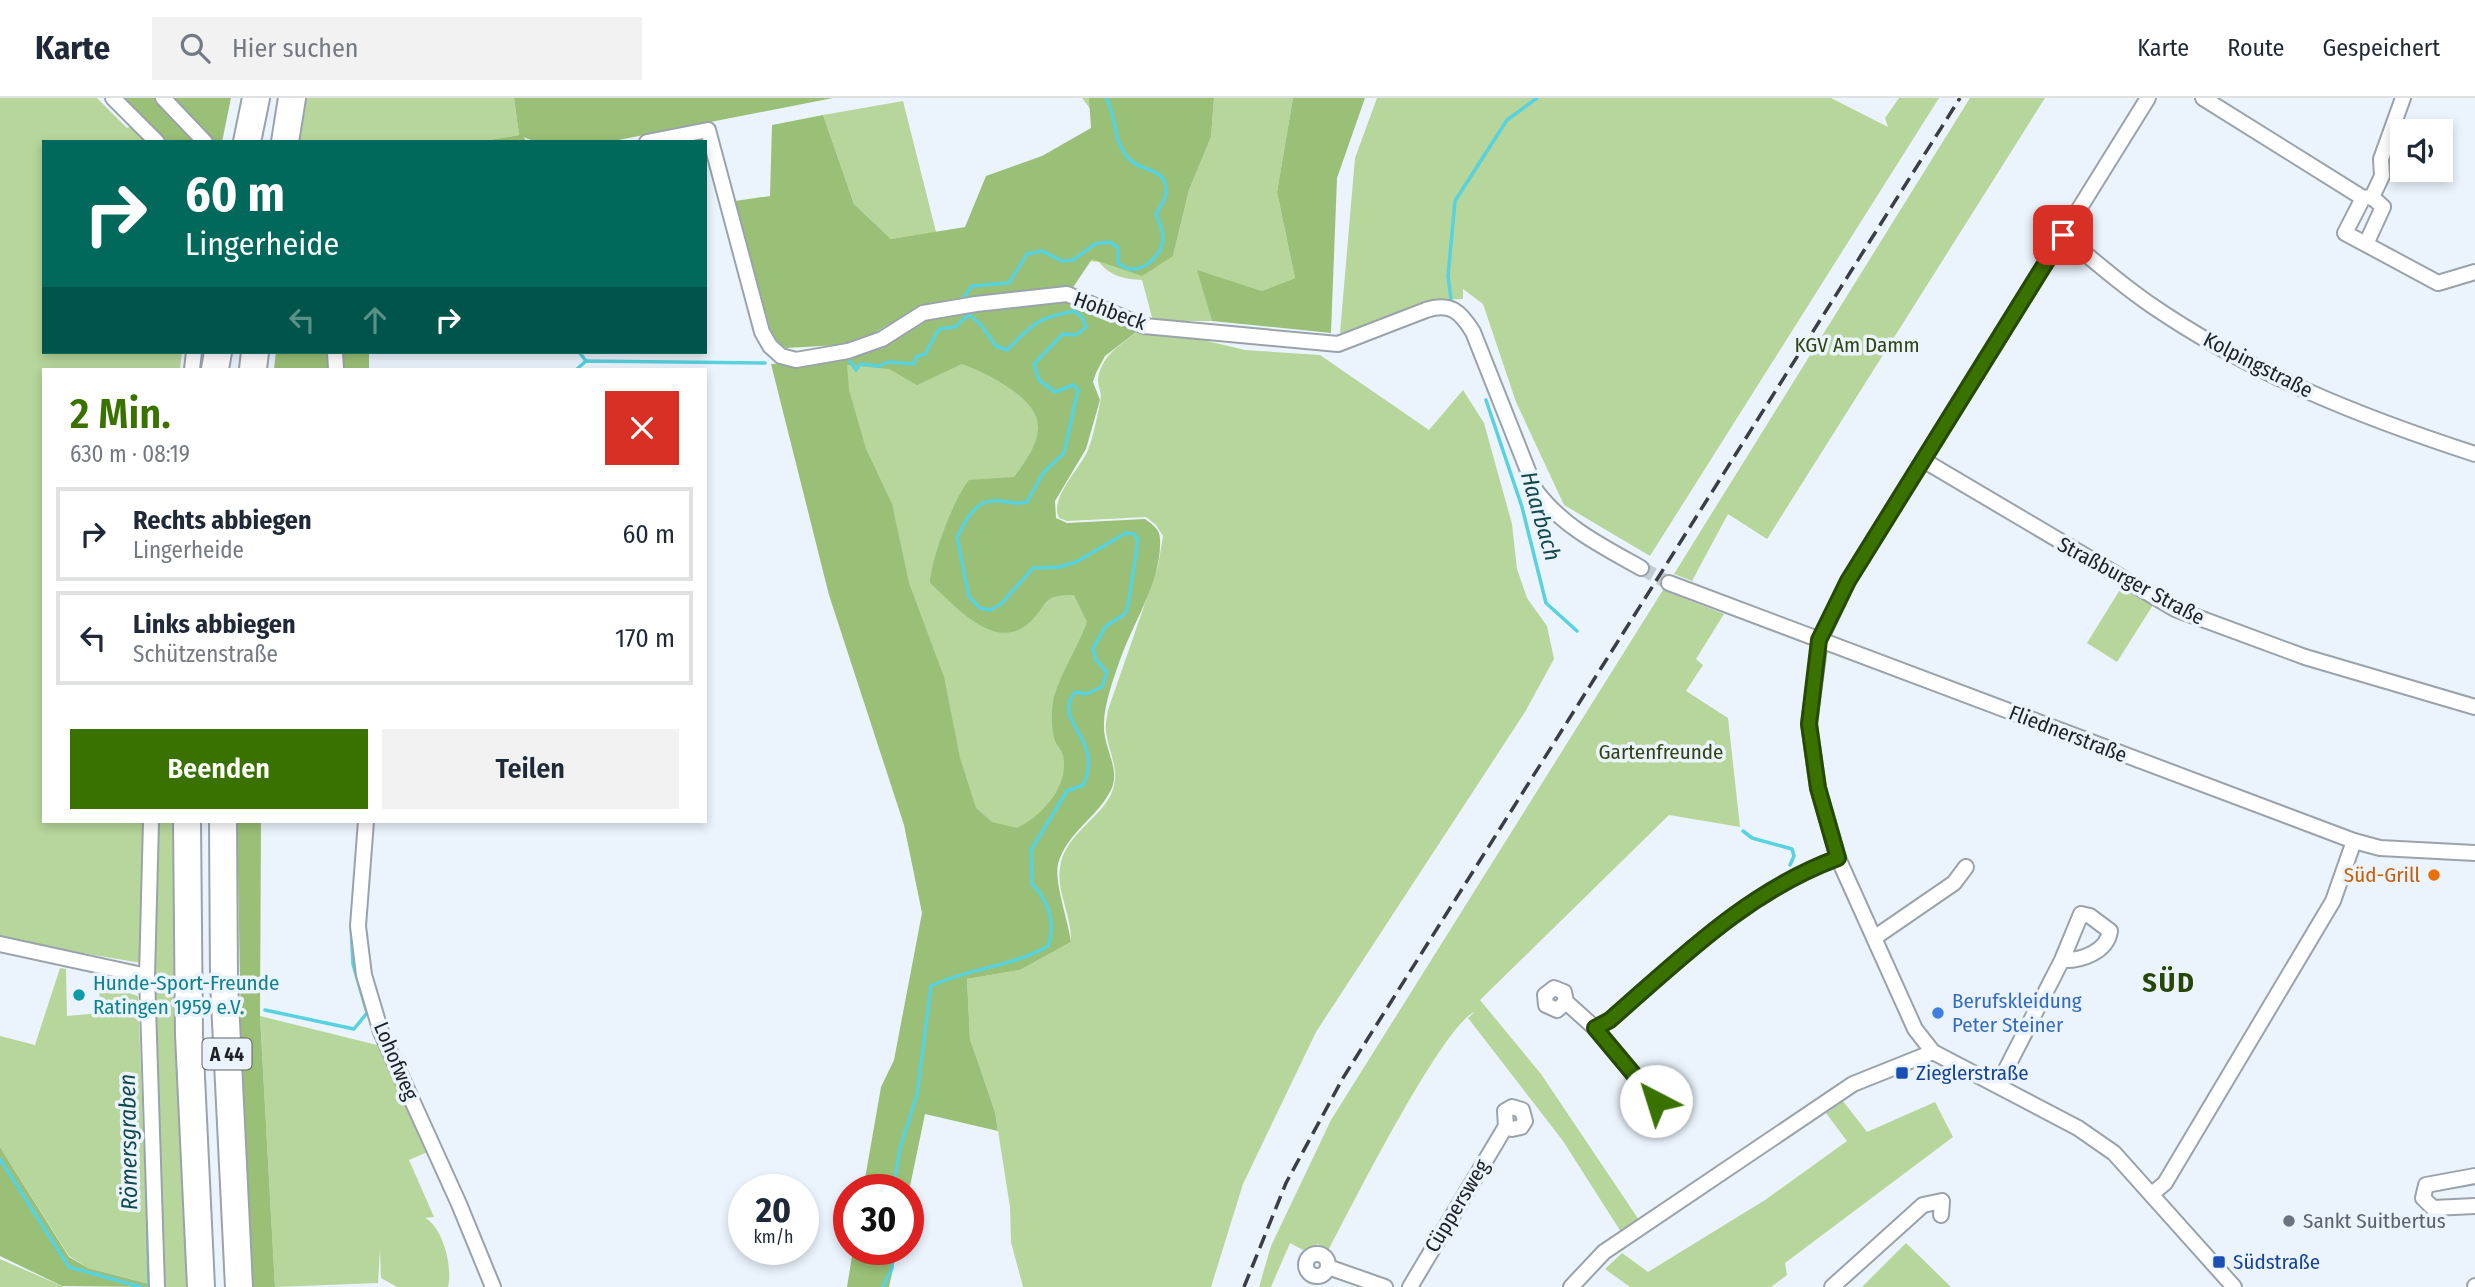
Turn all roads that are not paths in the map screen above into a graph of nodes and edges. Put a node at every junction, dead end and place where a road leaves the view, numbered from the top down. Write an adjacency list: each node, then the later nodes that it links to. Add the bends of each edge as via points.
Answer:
1 (113, 98): 8 (street)
2 (163, 98): 9 (street)
3 (256, 98): 10 (highway)
4 (292, 98): 11 (highway)
5 (2148, 98): 14 (street)
6 (2203, 98): 13 (street)
7 (2403, 98): 13 (street, via 2381,159 2382,176)
8 (155, 140)
9 (203, 140)
10 (247, 140)
11 (285, 140)
12 (657, 140): 19 (street, Hohbeck, via 708,130 762,332 781,356 796,360 848,351 882,339 923,313 1067,294 1144,327 1338,344 1426,310 1451,307 1473,332 1536,491 1552,512 1579,533)
13 (2367, 198): 15 (street, via 2384,207); 15 (street, via 2345,233)
14 (2063, 235): 17 (street, Kolpingstraße, via 2150,304 2251,364 2400,429); 18 (street)
15 (2366, 244): 16 (street, via 2438,283)
16 (2475, 272)
17 (2475, 454)
18 (1923, 460): 21 (street, via 1848,581); 22 (street, Straßburger Straße, via 2175,609 2305,657)
19 (1641, 568)
20 (1669, 583): 21 (street, Fliednerstraße)
21 (1819, 640): 27 (street, Fliednerstraße); 29 (street, via 1809,724 1818,788)
22 (2475, 707)
23 (151, 823): 34 (street)
24 (187, 823): 47 (highway, A 44, via 189,1035)
25 (223, 823): 48 (highway, A 44, via 225,1008)
26 (366, 823): 49 (street, Lohofweg, via 358,926 364,975 381,1032)
27 (2354, 841): 28 (street, Fliednerstraße, via 2380,848); 42 (street, via 2333,901 2165,1183)
28 (2475, 853)
29 (1838, 858): 31 (street); 36 (street, via 1781,883 1738,910)
30 (1966, 867): 31 (street, via 1954,883)
31 (1874, 938): 37 (street, via 1914,1030)
32 (0, 944): 34 (street)
33 (2062, 960): 38 (street)
34 (147, 976): 46 (street)
35 (1566, 1002): 36 (street)
36 (1595, 1028): 39 (street, via 1645,1088)
37 (1933, 1052): 38 (street); 52 (street, via 1853,1084 1604,1252)
38 (1998, 1085): 42 (street, via 2114,1153)
39 (1648, 1100)
40 (1506, 1126): 51 (street, Cüppersweg)
41 (2475, 1176): 43 (street, via 2433,1182 2426,1185 2423,1198 2433,1208)
42 (2152, 1195): 54 (street)
43 (2475, 1206)
44 (1941, 1215): 53 (street, via 1942,1201 1923,1205)
45 (1328, 1268): 50 (street)
46 (157, 1287)
47 (201, 1287)
48 (239, 1287)
49 (493, 1287)
50 (1385, 1287)
51 (1410, 1287)
52 (1572, 1287)
53 (1832, 1287)
54 (2234, 1287)

